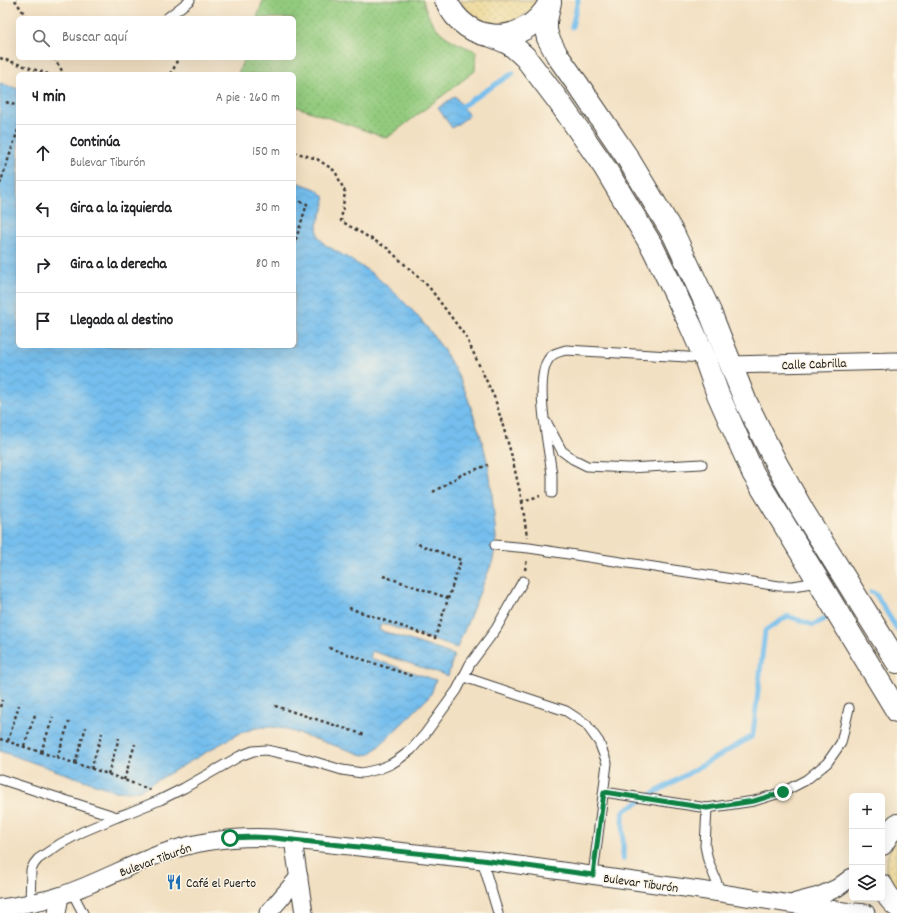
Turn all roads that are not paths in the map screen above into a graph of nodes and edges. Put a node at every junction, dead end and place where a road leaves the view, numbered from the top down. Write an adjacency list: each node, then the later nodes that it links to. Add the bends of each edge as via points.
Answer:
1 (190, 0): 4 (lane)
2 (446, 0): 5 (street, via 461,22)
3 (550, 1): 5 (street, via 545,11 530,26 510,34); 8 (street, via 546,21 548,38 627,157 674,235 710,312)
4 (170, 16)
5 (489, 35): 6 (street, via 514,47 524,57 558,99 605,168 653,248)
6 (705, 358): 9 (lane, via 566,350 552,354 543,372); 14 (street, via 717,392 753,473)
7 (897, 361): 8 (street, Calle Cabrilla)
8 (731, 365): 15 (street, via 745,400 799,505)
9 (544, 419): 10 (lane, via 562,450 587,466 629,468); 11 (lane)
10 (702, 464)
11 (552, 493)
12 (495, 545): 14 (lane, via 779,586)
13 (522, 581): 16 (lane, via 496,629 470,664)
14 (818, 582): 18 (street)
15 (897, 662)
16 (464, 677): 20 (lane, via 566,711 586,724 599,742 607,763); 22 (lane, via 429,729 410,750 391,764 379,769 362,773 266,750 253,751 160,800)
17 (849, 708): 21 (lane, via 841,743 827,763 806,780 783,792 754,801)
18 (897, 711)
19 (0, 779): 22 (lane)
20 (604, 792): 21 (lane); 25 (lane)
21 (707, 808): 29 (lane, via 705,846)
22 (117, 817): 31 (lane, via 82,832 38,859 31,870)
23 (293, 840): 24 (street, Bulevar Tiburón); 26 (street); 30 (street, Bulevar Tiburón, via 254,837 205,842 160,854)
24 (482, 860): 25 (street, Bulevar Tiburón); 39 (lane)
25 (593, 875): 29 (street, Bulevar Tiburón)
26 (299, 877): 37 (street); 38 (street)
27 (849, 879): 34 (street, Bulevar Tiburón, via 833,890)
28 (885, 892): 32 (street)
29 (721, 893): 34 (street, Bulevar Tiburón)
30 (66, 894): 31 (street, Bulevar Tiburón); 35 (street); 36 (lane)
31 (30, 904): 33 (street, Bulevar Tiburón)
32 (897, 906)
33 (0, 908)
34 (789, 908): 40 (street, Bulevar Tiburón)
35 (57, 913)
36 (83, 913)
37 (268, 913)
38 (304, 913)
39 (498, 913)
40 (866, 913)

